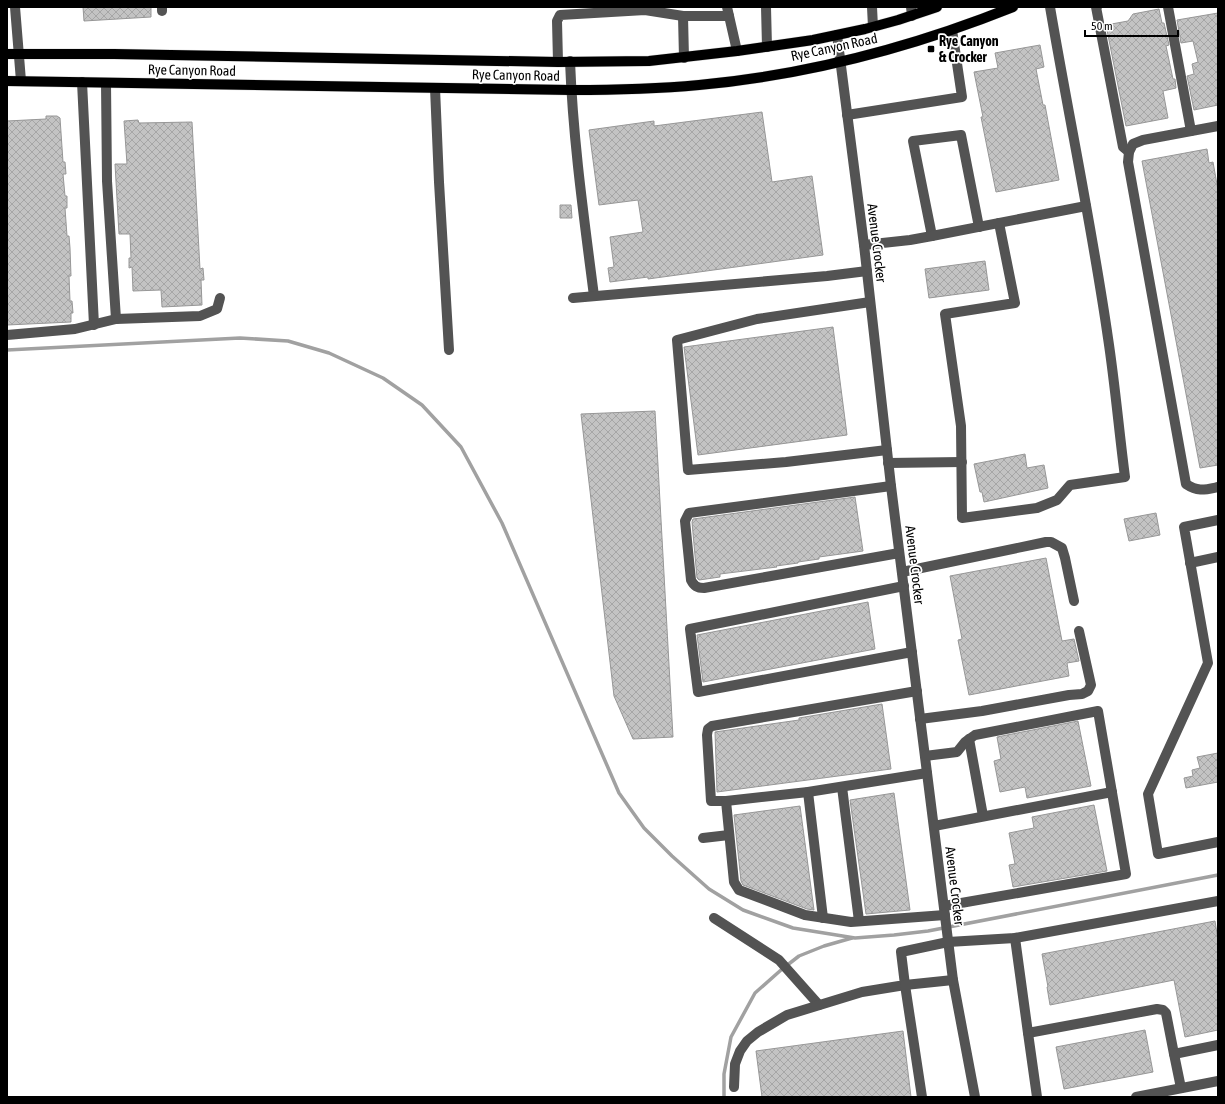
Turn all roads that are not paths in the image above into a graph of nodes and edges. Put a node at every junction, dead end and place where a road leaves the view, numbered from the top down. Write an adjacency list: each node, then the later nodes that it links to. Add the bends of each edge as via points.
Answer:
1 (15, 7): 18 (street)
2 (766, 7): 15 (street)
3 (872, 7): 12 (street)
4 (938, 7): 9 (main road, Rye Canyon Road)
5 (1013, 7): 13 (main road, Rye Canyon Road)
6 (1050, 7): 33 (street)
7 (1097, 7): 32 (street, via 1123,147)
8 (1168, 7): 31 (street)
9 (911, 11): 12 (main road, Rye Canyon Road)
10 (728, 12): 11 (street); 16 (street)
11 (683, 16): 19 (street); 22 (street, via 644,10 560,15 557,21)
12 (873, 27): 14 (main road, Rye Canyon Road)
13 (952, 30): 21 (main road, Rye Canyon Road, via 895,48); 29 (street, via 962,97)
14 (837, 35): 15 (main road, Rye Canyon Road); 21 (street, Avenue Crocker)
15 (768, 47): 16 (main road, Rye Canyon Road)
16 (737, 51): 19 (main road, Rye Canyon Road)
17 (7, 54): 18 (main road, Rye Canyon Road)
18 (19, 54): 22 (main road, Rye Canyon Road); 24 (street)
19 (684, 58): 20 (main road, Rye Canyon Road, via 649,61)
20 (570, 61): 22 (main road, Rye Canyon Road); 28 (street)
21 (840, 61): 28 (main road, Rye Canyon Road, via 755,78 699,85); 29 (street, Avenue Crocker)
22 (558, 62)
23 (7, 81): 24 (main road, Rye Canyon Road)
24 (22, 81): 25 (main road, Rye Canyon Road)
25 (82, 82): 26 (main road, Rye Canyon Road); 44 (street)
26 (106, 83): 27 (main road, Rye Canyon Road); 43 (street, via 107,181)
27 (435, 88): 28 (main road, Rye Canyon Road); 46 (street, via 438,182)
28 (571, 90): 39 (street, via 576,158)
29 (847, 115): 37 (street, Avenue Crocker)
30 (1218, 126): 31 (street)
31 (1191, 131): 32 (street, via 1143,140 1133,144)
32 (1129, 152): 51 (street, via 1128,162 1186,484 1201,490)
33 (1086, 206): 34 (street); 48 (street, via 1108,338 1125,477 1070,485 1057,500 1037,508 962,518)
34 (999, 223): 35 (street); 48 (street, via 1015,303 945,314 960,426)
35 (979, 227): 36 (street); 36 (street, via 961,135 913,141)
36 (932, 236): 37 (street)
37 (864, 245): 38 (street, Avenue Crocker)
38 (867, 271): 39 (street); 42 (street, Avenue Crocker)
39 (594, 296): 41 (street)
40 (220, 298): 43 (street, via 217,309 200,316)
41 (573, 298)
42 (870, 302): 47 (street, Avenue Crocker); 47 (street, via 757,319 677,340 688,470)
43 (116, 319): 44 (street)
44 (94, 325): 45 (street)
45 (7, 335)
46 (449, 350)
47 (887, 450): 49 (street, Avenue Crocker)
48 (962, 462): 49 (street)
49 (888, 463): 50 (street, Avenue Crocker)
50 (891, 486): 53 (street, Avenue Crocker); 53 (street, via 689,512 685,521 690,580 698,588 704,588)
51 (1218, 487)
52 (1218, 520): 55 (street, via 1184,527)
53 (899, 553): 56 (street, Avenue Crocker)
54 (1218, 557): 55 (street)
55 (1190, 563): 74 (street, via 1208,663 1148,794 1158,854)
56 (902, 572): 57 (street, Avenue Crocker); 58 (street, via 1051,542 1062,548)
57 (904, 586): 60 (street, Avenue Crocker); 60 (street, via 690,629 698,692)
58 (1074, 602)
59 (1079, 631): 62 (street, via 1091,685 1088,692)
60 (912, 652): 61 (street, Avenue Crocker)
61 (917, 691): 62 (street, Avenue Crocker); 69 (street, via 712,726 707,735 711,801)
62 (920, 719): 64 (street, Avenue Crocker)
63 (969, 739): 64 (street, via 957,752); 68 (street, via 975,735 1098,711); 70 (street)
64 (925, 756): 65 (street, Avenue Crocker)
65 (927, 774): 66 (street); 71 (street, Avenue Crocker)
66 (842, 787): 67 (street); 79 (street)
67 (808, 792): 69 (street); 78 (street)
68 (1112, 792): 70 (street); 76 (street, via 1126,874)
69 (726, 801): 72 (street)
70 (983, 816): 71 (street)
71 (934, 826): 76 (street, Avenue Crocker)
72 (729, 835): 73 (street); 78 (street, via 734,882 739,890 805,915)
73 (703, 838)
74 (1218, 842)
75 (1218, 902): 80 (street)
76 (944, 911): 79 (street); 81 (street, Avenue Crocker)
77 (714, 918): 84 (street, via 772,955)
78 (823, 918): 79 (street)
79 (860, 921)
80 (1015, 938): 81 (street); 85 (street)
81 (948, 942): 82 (street, Avenue Crocker); 83 (street, via 901,952)
82 (953, 980): 83 (street); 92 (street, Avenue Crocker)
83 (905, 985): 84 (street, via 862,992); 91 (street)
84 (820, 1005): 89 (street, via 787,1016 747,1041 735,1064)
85 (1028, 1033): 87 (street, via 1157,1009 1166,1013); 93 (street)
86 (1218, 1045): 87 (street)
87 (1174, 1054): 90 (street)
88 (1218, 1081): 90 (street)
89 (734, 1087)
90 (1181, 1088): 94 (street)
91 (922, 1097)
92 (975, 1097)
93 (1037, 1097)
94 (1136, 1097)

